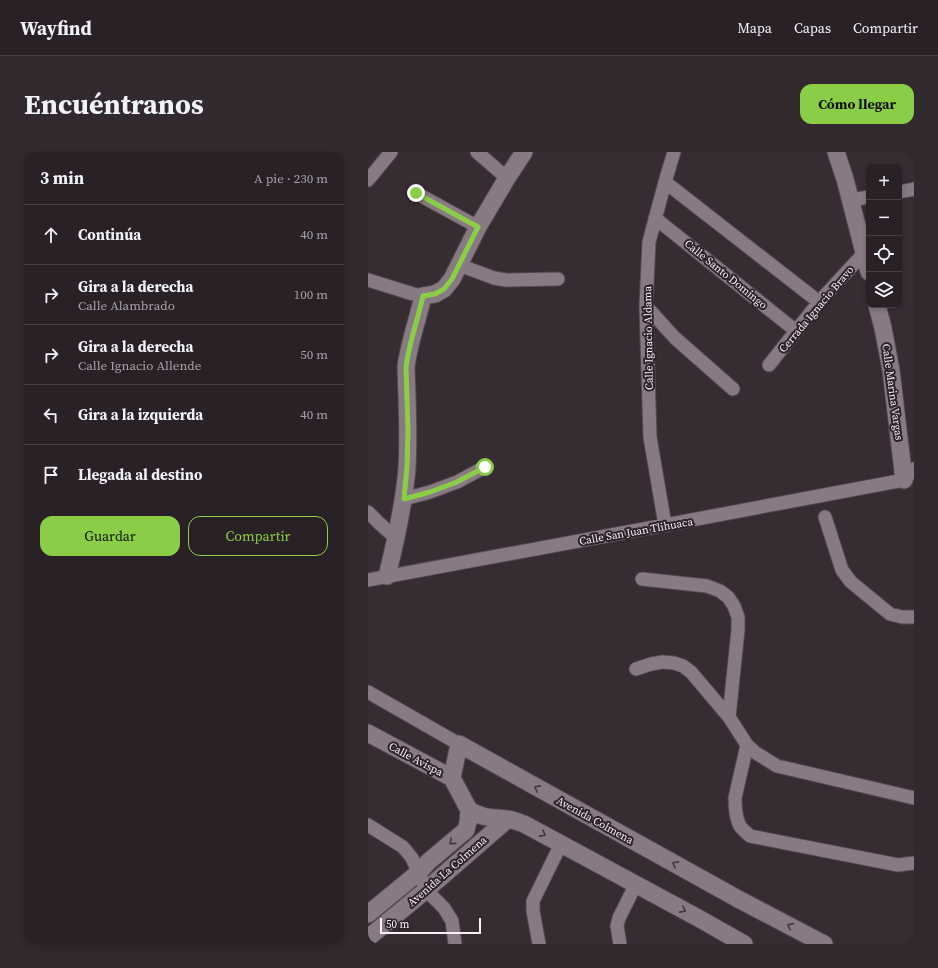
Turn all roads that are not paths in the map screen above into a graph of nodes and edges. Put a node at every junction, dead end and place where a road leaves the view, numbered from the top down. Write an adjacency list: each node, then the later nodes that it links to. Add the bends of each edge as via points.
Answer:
1 (391, 152): 7 (street)
2 (477, 152): 6 (street)
3 (524, 152): 6 (street)
4 (674, 152): 8 (street, Calle Ignacio Aldama)
5 (836, 152): 13 (street)
6 (507, 178): 15 (street)
7 (368, 180)
8 (665, 182): 14 (street, Calle Ignacio Aldama); 22 (street)
9 (914, 189): 10 (street)
10 (902, 191)
11 (416, 193): 15 (street)
12 (866, 198): 13 (street)
13 (851, 200): 16 (street)
14 (655, 218): 23 (street, Calle Ignacio Aldama, via 648,242); 25 (street, Calle Santo Domingo)
15 (478, 227): 18 (street)
16 (864, 253): 17 (street); 22 (street, Cerrada Ignacio Bravo)
17 (866, 261)
18 (459, 265): 19 (street, via 506,280); 21 (street, via 444,289)
19 (558, 279)
20 (368, 280): 21 (street)
21 (423, 296): 30 (street, via 407,356 408,437)
22 (820, 302): 25 (street, Cerrada Ignacio Bravo)
23 (646, 306): 27 (street, via 675,338); 33 (street, Calle Ignacio Aldama, via 650,437)
24 (878, 308): 29 (street, Calle Marina Vargas)
25 (796, 331): 26 (street, Cerrada Ignacio Bravo)
26 (769, 365)
27 (733, 389)
28 (485, 467): 30 (street, via 457,482)
29 (909, 475): 33 (street, Calle San Juan Tlihuaca)
30 (404, 499): 34 (street)
31 (368, 512): 34 (street)
32 (825, 518): 38 (street, via 842,570 851,582 890,614 902,618)
33 (666, 525): 35 (street, Calle San Juan Tlihuaca)
34 (396, 538): 35 (street)
35 (387, 576): 37 (street, Calle San Juan Tlihuaca)
36 (642, 579): 41 (street, via 707,586 720,591 734,606 738,630)
37 (368, 580)
38 (914, 617)
39 (636, 669): 41 (street, via 663,662 683,666)
40 (368, 692): 43 (street, Avenida Colmena)
41 (729, 717): 44 (street)
42 (368, 733): 45 (street, Calle Avispa)
43 (459, 744): 45 (street); 61 (street, Avenida Colmena, one-way to 43)
44 (747, 745): 46 (street, via 777,766); 51 (street, via 735,807 739,824 750,836 898,866)
45 (452, 778): 47 (street, Calle Avispa)
46 (914, 798)
47 (469, 810): 48 (street, via 479,816); 52 (street, Avenida La Colmena, one-way to 52, via 466,830)
48 (508, 819): 50 (street, one-way to 50, via 524,824); 54 (street, Avenida La Colmena)
49 (368, 825): 52 (street, via 403,847)
50 (561, 844): 53 (street); 58 (street, via 533,901)
51 (914, 863)
52 (419, 872): 54 (street); 55 (street, Avenida La Colmena)
53 (636, 884): 59 (street, via 619,918 617,926); 60 (street, one-way to 60)
54 (426, 890): 56 (street, Avenida La Colmena); 57 (street, via 444,908 452,921)
55 (368, 914)
56 (368, 938)
57 (455, 944)
58 (539, 944)
59 (620, 944)
60 (744, 944)
61 (824, 944)

